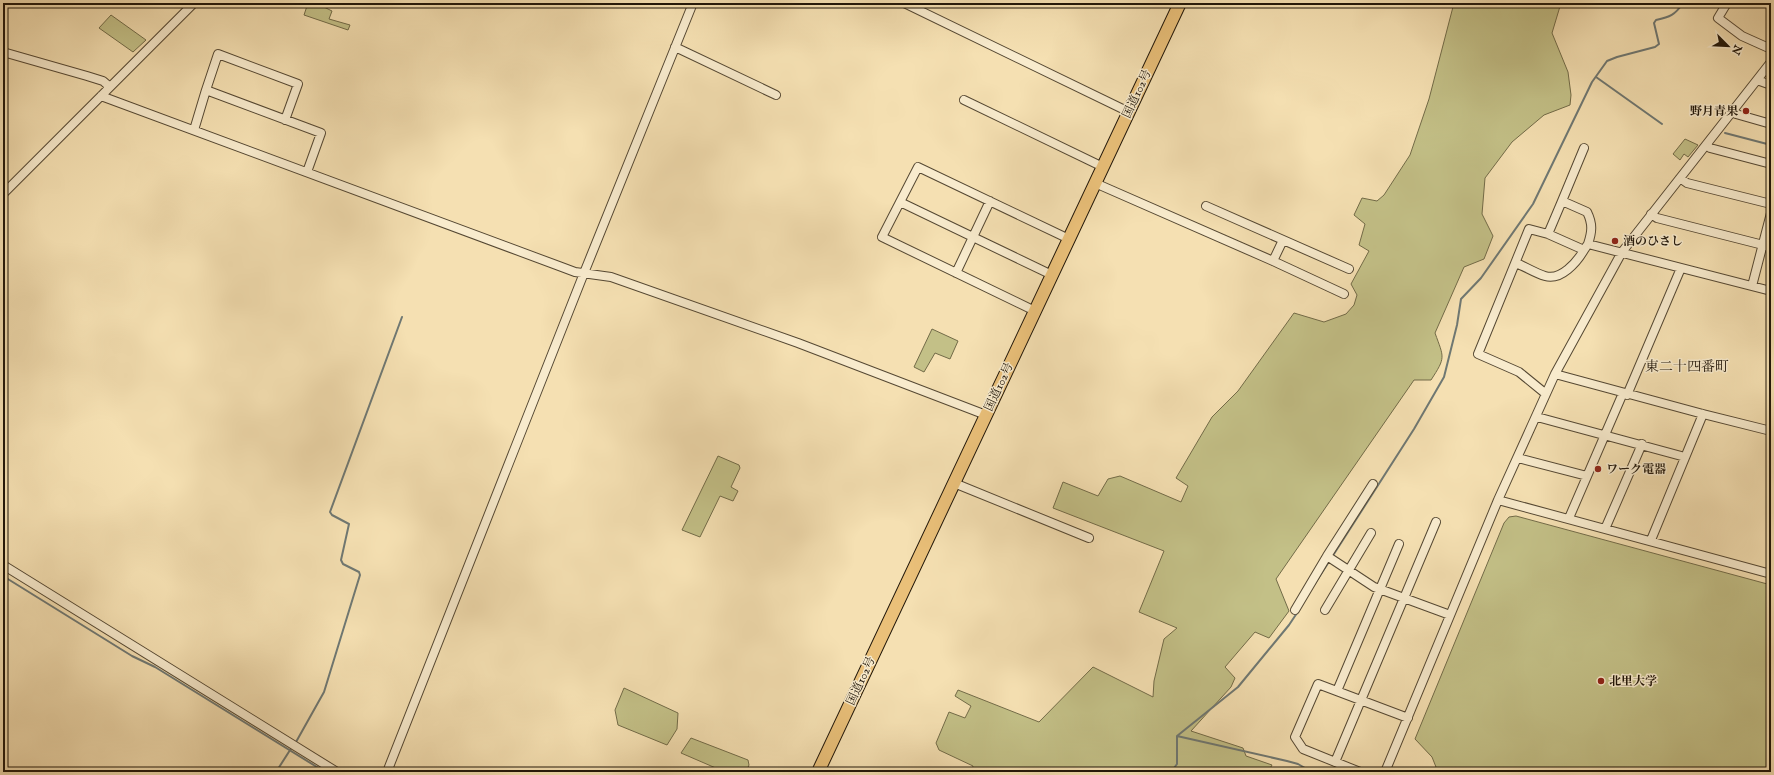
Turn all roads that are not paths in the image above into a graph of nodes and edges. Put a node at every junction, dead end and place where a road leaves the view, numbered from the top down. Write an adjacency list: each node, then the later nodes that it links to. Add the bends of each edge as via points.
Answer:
1 (194, 3): 12 (street)
2 (693, 3): 6 (street)
3 (904, 3): 18 (street)
4 (1180, 3): 18 (highway, 国道102号)
5 (1727, 3): 7 (street, via 1718,18 1742,36)
6 (676, 46): 14 (street); 49 (street)
7 (1771, 49)
8 (3, 52): 12 (street, via 103,81)
9 (1771, 62): 10 (street)
10 (1757, 80): 11 (street); 17 (street)
11 (1771, 85)
12 (110, 86): 15 (street)
13 (206, 90): 19 (street); 19 (street, via 218,54 298,84); 21 (street)
14 (776, 95)
15 (102, 96): 21 (street); 29 (street)
16 (964, 100): 25 (street)
17 (1732, 111): 20 (street); 22 (street)
18 (1129, 112): 25 (highway, 国道102号)
19 (285, 120): 26 (street, via 321,133)
20 (1771, 124)
21 (194, 130): 26 (street)
22 (1706, 145): 24 (street); 27 (street)
23 (1584, 148): 30 (street)
24 (1771, 164)
25 (1103, 167): 28 (highway, 国道102号)
26 (307, 172): 49 (street)
27 (1680, 178): 33 (street, via 1687,183); 36 (street)
28 (1095, 183): 39 (highway, 国道102号); 45 (street)
29 (3, 194)
30 (1562, 201): 37 (street); 42 (street, via 1587,212 1592,223 1592,231)
31 (900, 202): 32 (street, via 918,167); 38 (street); 50 (street, via 882,237)
32 (990, 202): 38 (street); 39 (street)
33 (1771, 204)
34 (1206, 206): 40 (street)
35 (1771, 213): 41 (street)
36 (1651, 214): 41 (street, via 1657,218); 44 (street)
37 (1548, 234): 42 (street); 46 (street, via 1529,229)
38 (973, 237): 50 (street); 51 (street)
39 (1069, 239): 51 (highway, 国道102号)
40 (1283, 240): 45 (street); 48 (street)
41 (1762, 245): 43 (street); 52 (street)
42 (1586, 247): 44 (street); 46 (street, via 1570,268 1551,277)
43 (1771, 247)
44 (1622, 252): 47 (street); 56 (street)
45 (1273, 261): 54 (street)
46 (1516, 263): 57 (street, via 1478,354 1519,372)
47 (1681, 268): 52 (street); 58 (street)
48 (1350, 269)
49 (584, 273): 60 (street, via 611,277 798,343); 92 (street)
50 (956, 273): 55 (street)
51 (1052, 275): 55 (highway, 国道102号)
52 (1752, 286): 53 (street)
53 (1771, 291)
54 (1344, 294)
55 (1035, 311): 60 (highway, 国道102号)
56 (1555, 374): 57 (street); 58 (street)
57 (1546, 394): 61 (street)
58 (1625, 394): 59 (street); 63 (street)
59 (1703, 414): 62 (street); 65 (street)
60 (986, 415): 68 (highway, 国道102号)
61 (1536, 417): 63 (street); 66 (street)
62 (1771, 430)
63 (1605, 434): 64 (street); 67 (street)
64 (1642, 444): 65 (street); 73 (street)
65 (1685, 457): 76 (street)
66 (1518, 458): 67 (street); 70 (street)
67 (1587, 476): 71 (street)
68 (954, 483): 75 (street); 93 (highway, 国道102号)
69 (1373, 484): 78 (street)
70 (1498, 500): 71 (street); 86 (street)
71 (1569, 518): 73 (street)
72 (1436, 522): 83 (street)
73 (1605, 529): 76 (street)
74 (1371, 533): 80 (street)
75 (1089, 538)
76 (1651, 540): 81 (street)
77 (1399, 544): 82 (street)
78 (1330, 558): 80 (street); 84 (street)
79 (3, 565): 91 (street)
80 (1348, 570): 82 (street); 85 (street)
81 (1771, 574)
82 (1380, 589): 83 (street); 87 (street)
83 (1405, 598): 86 (street); 88 (street)
84 (1295, 610)
85 (1324, 610)
86 (1450, 614): 89 (street)
87 (1337, 691): 88 (street); 90 (street, via 1318,684 1295,737 1303,749)
88 (1362, 700): 89 (street); 90 (street)
89 (1408, 718): 95 (street)
90 (1335, 762): 94 (street)
91 (337, 772)
92 (387, 772)
93 (818, 772)
94 (1360, 772)
95 (1385, 772)

